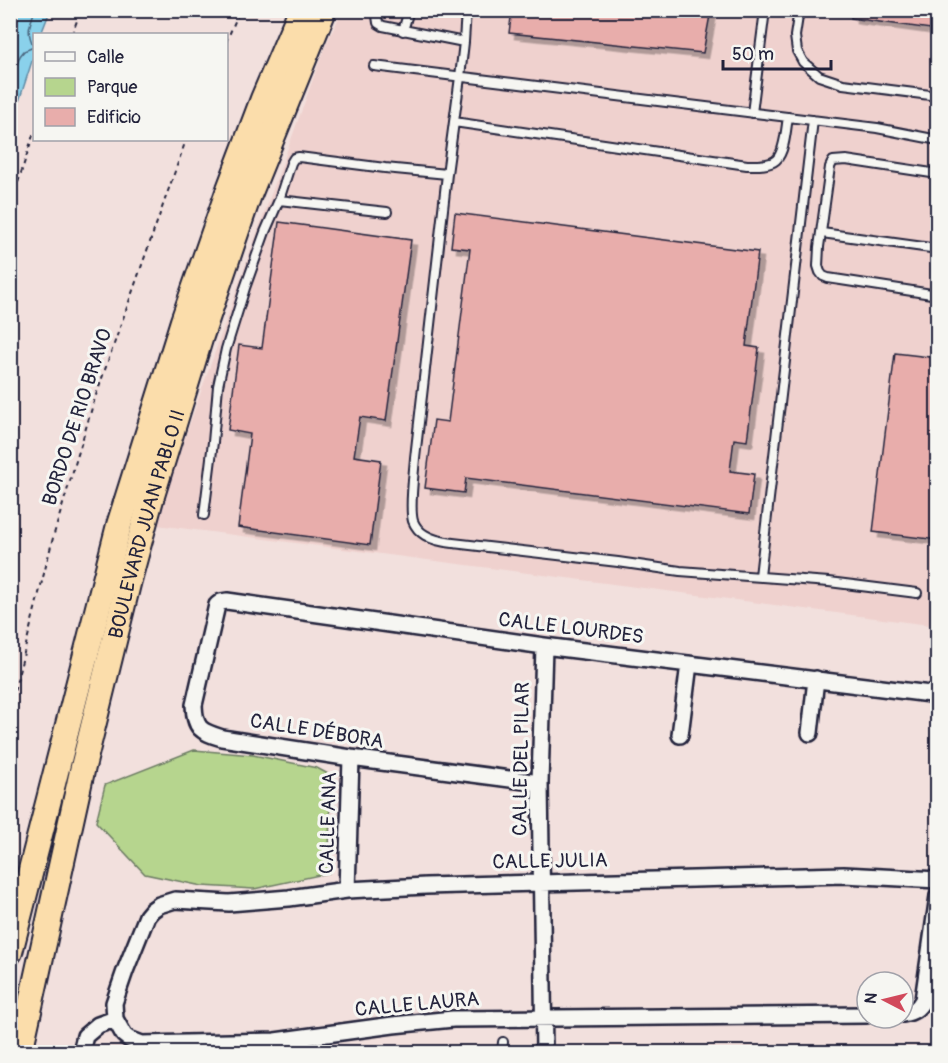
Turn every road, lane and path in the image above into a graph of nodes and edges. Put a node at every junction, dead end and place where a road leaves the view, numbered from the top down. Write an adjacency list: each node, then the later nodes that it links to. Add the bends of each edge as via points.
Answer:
1 (81, 10): 11 (path)
2 (240, 10): 12 (path)
3 (302, 10): 49 (highway, BOULEVARD JUAN PABLO II, via 229,189 119,525)
4 (324, 10): 55 (highway, BOULEVARD JUAN PABLO II, via 249,195 154,489 88,748)
5 (379, 10): 10 (lane, via 378,22 382,26)
6 (409, 10): 10 (lane)
7 (466, 10): 13 (lane)
8 (765, 10): 17 (lane)
9 (799, 10): 16 (lane, via 797,51 819,76 843,84)
10 (403, 31): 13 (lane)
11 (72, 33)
12 (228, 37)
13 (464, 42): 15 (lane)
14 (374, 66): 15 (lane)
15 (460, 77): 17 (lane); 20 (lane)
16 (938, 96)
17 (752, 113): 18 (lane)
18 (788, 117): 19 (lane); 20 (lane, via 781,152 776,160 764,165)
19 (813, 120): 22 (lane); 33 (lane)
20 (454, 122): 24 (lane)
21 (33, 135): 27 (path)
22 (938, 140)
23 (186, 141): 40 (path, BORDO DE RIO BRAVO, via 95,398 54,534)
24 (447, 174): 26 (lane, via 299,157 291,163); 33 (lane, via 415,458 413,521 418,529 437,541 680,571)
25 (938, 174): 29 (lane, via 834,160)
26 (279, 200): 28 (lane); 32 (lane, via 226,349 218,386)
27 (10, 208)
28 (387, 212)
29 (822, 233): 30 (lane); 31 (lane, via 818,266 823,276)
30 (938, 249)
31 (938, 295)
32 (204, 515)
33 (760, 576): 34 (lane)
34 (917, 593)
35 (213, 621): 36 (street, CALLE LOURDES, via 217,605 227,601); 43 (street, CALLE DÉBORA, via 194,705 196,725 222,738)
36 (544, 646): 37 (street, CALLE LOURDES); 44 (street, CALLE DEL PILAR)
37 (689, 664): 38 (street, CALLE LOURDES); 42 (street)
38 (816, 679): 39 (street, CALLE LOURDES); 41 (street)
39 (938, 695)
40 (10, 708)
41 (810, 734)
42 (680, 735)
43 (351, 758): 44 (street, CALLE DÉBORA); 47 (street, CALLE ANA)
44 (540, 783): 46 (street, CALLE DEL PILAR)
45 (938, 880): 46 (street, CALLE JULIA, via 844,875)
46 (542, 882): 47 (street, CALLE JULIA); 53 (street, CALLE DEL PILAR)
47 (347, 890): 52 (street, CALLE JULIA, via 229,903 175,900 152,910 124,971 114,1003)
48 (938, 896): 50 (street, via 923,1000)
49 (10, 952)
50 (915, 1010)
51 (855, 1015): 53 (street, CALLE LAURA)
52 (115, 1019): 53 (street, CALLE LAURA, via 124,1035 142,1044 275,1041 453,1020); 56 (street, via 98,1025 85,1036)
53 (544, 1019): 58 (street, CALLE DEL PILAR)
54 (503, 1042): 57 (lane)
55 (20, 1053)
56 (81, 1053)
57 (502, 1053)
58 (544, 1053)

